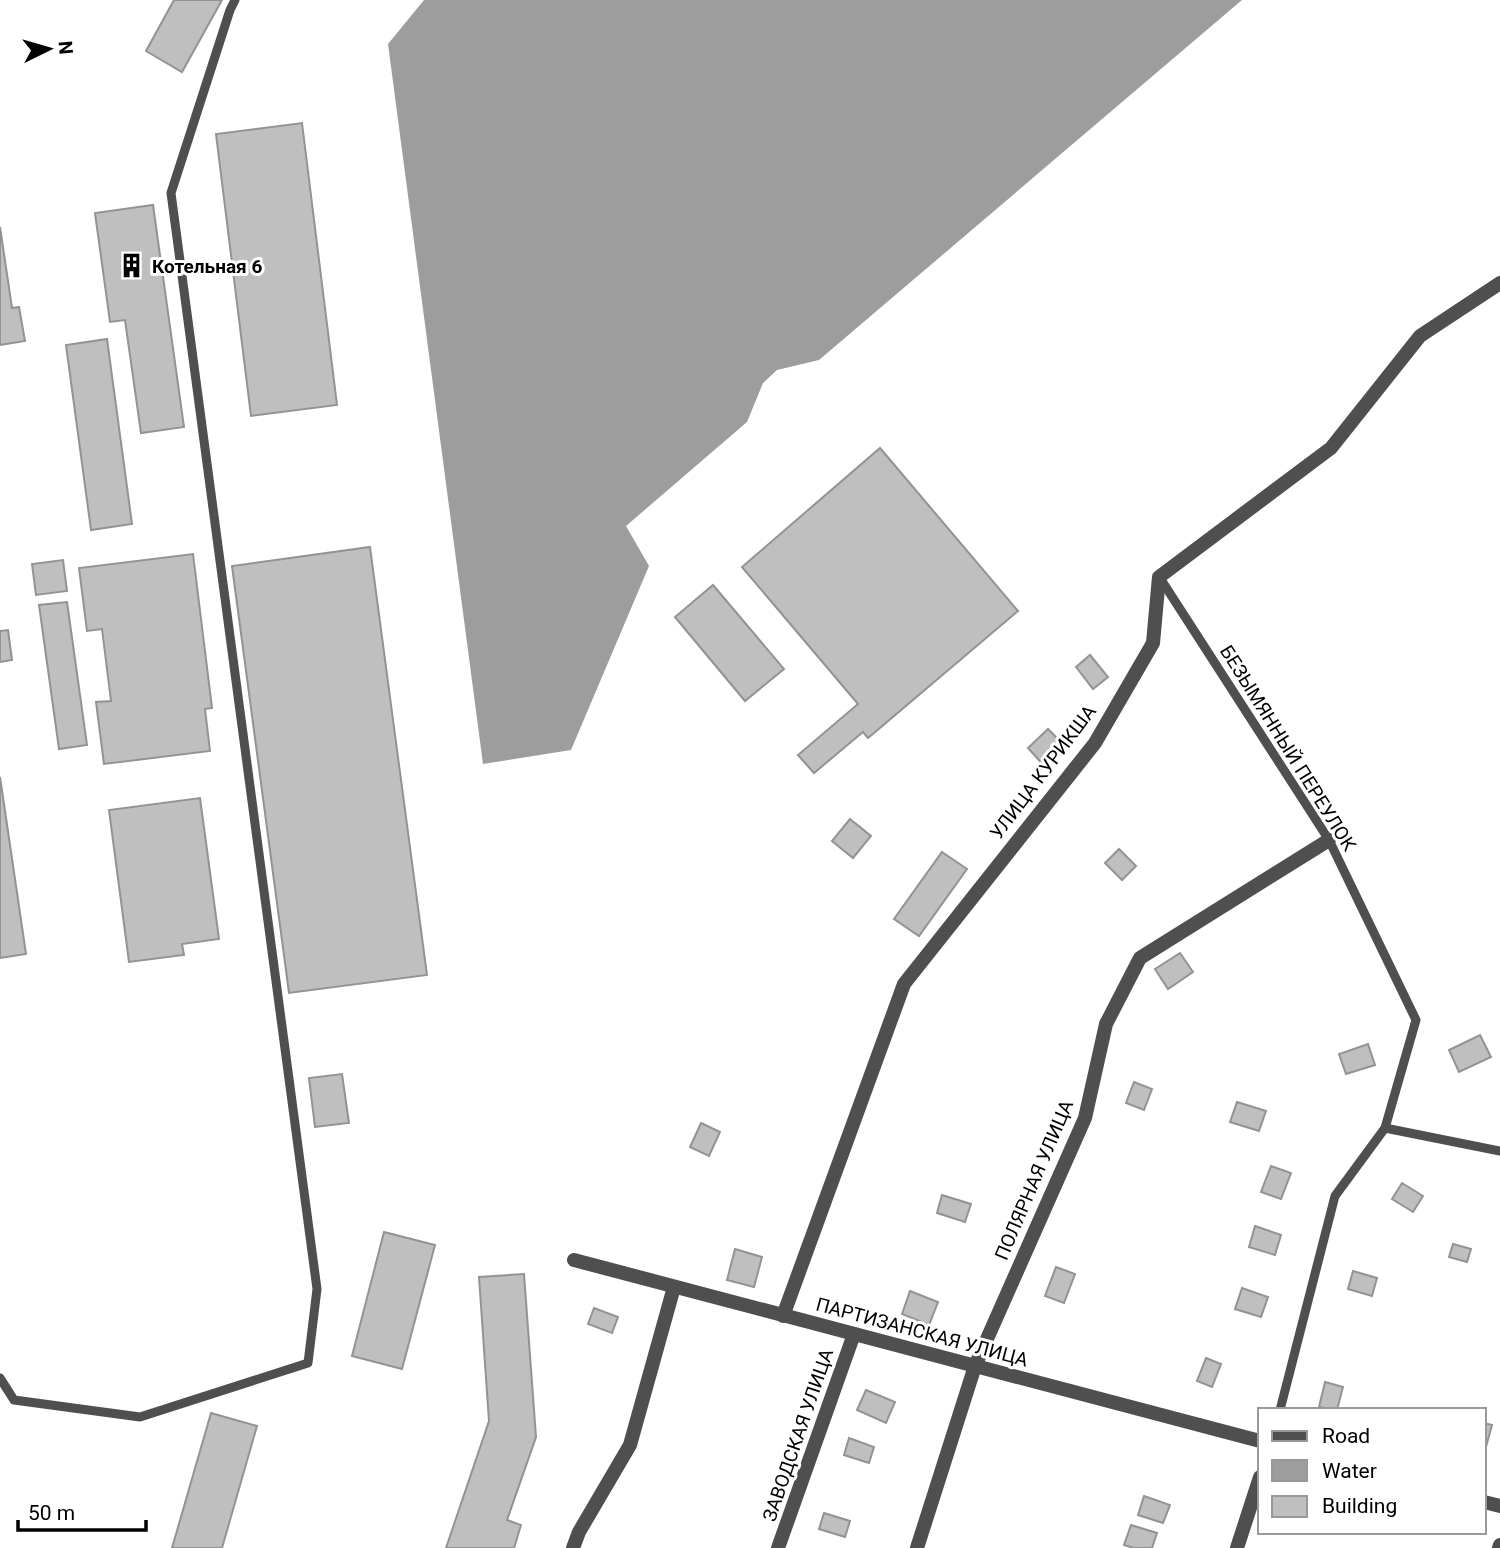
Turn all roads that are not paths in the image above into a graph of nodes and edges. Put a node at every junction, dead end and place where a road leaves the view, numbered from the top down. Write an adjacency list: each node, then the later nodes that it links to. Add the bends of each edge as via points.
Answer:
1 (236, 0): 12 (lane, via 171,193 317,1289 308,1363 140,1418 14,1400)
2 (1500, 283): 3 (street, via 1420,336 1331,448)
3 (1159, 577): 4 (lane, БЕЗЫМЯННЫЙ ПЕРЕУЛОК); 9 (street, УЛИЦА КУРИКША, via 1153,643 1095,743 904,984)
4 (1329, 840): 5 (lane, БЕЗЫМЯННЫЙ ПЕРЕУЛОК, via 1416,1020); 11 (street, ПОЛЯРНАЯ УЛИЦА, via 1140,958 1106,1024 1085,1118)
5 (1385, 1129): 6 (lane); 13 (lane, БЕЗЫМЯННЫЙ ПЕРЕУЛОК, via 1335,1196)
6 (1500, 1151)
7 (574, 1261): 8 (street, ПАРТИЗАНСКАЯ УЛИЦА)
8 (674, 1287): 9 (street, ПАРТИЗАНСКАЯ УЛИЦА); 16 (street, via 630,1445)
9 (783, 1315): 10 (street, ПАРТИЗАНСКАЯ УЛИЦА)
10 (854, 1334): 11 (street, ПАРТИЗАНСКАЯ УЛИЦА); 17 (street, ЗАВОДСКАЯ УЛИЦА)
11 (975, 1366): 14 (street, ПАРТИЗАНСКАЯ УЛИЦА); 18 (street, ПОЛЯРНАЯ УЛИЦА)
12 (0, 1378)
13 (1281, 1408)
14 (1258, 1440)
15 (1258, 1483): 19 (street)
16 (573, 1548)
17 (778, 1548)
18 (917, 1548)
19 (1237, 1548)

